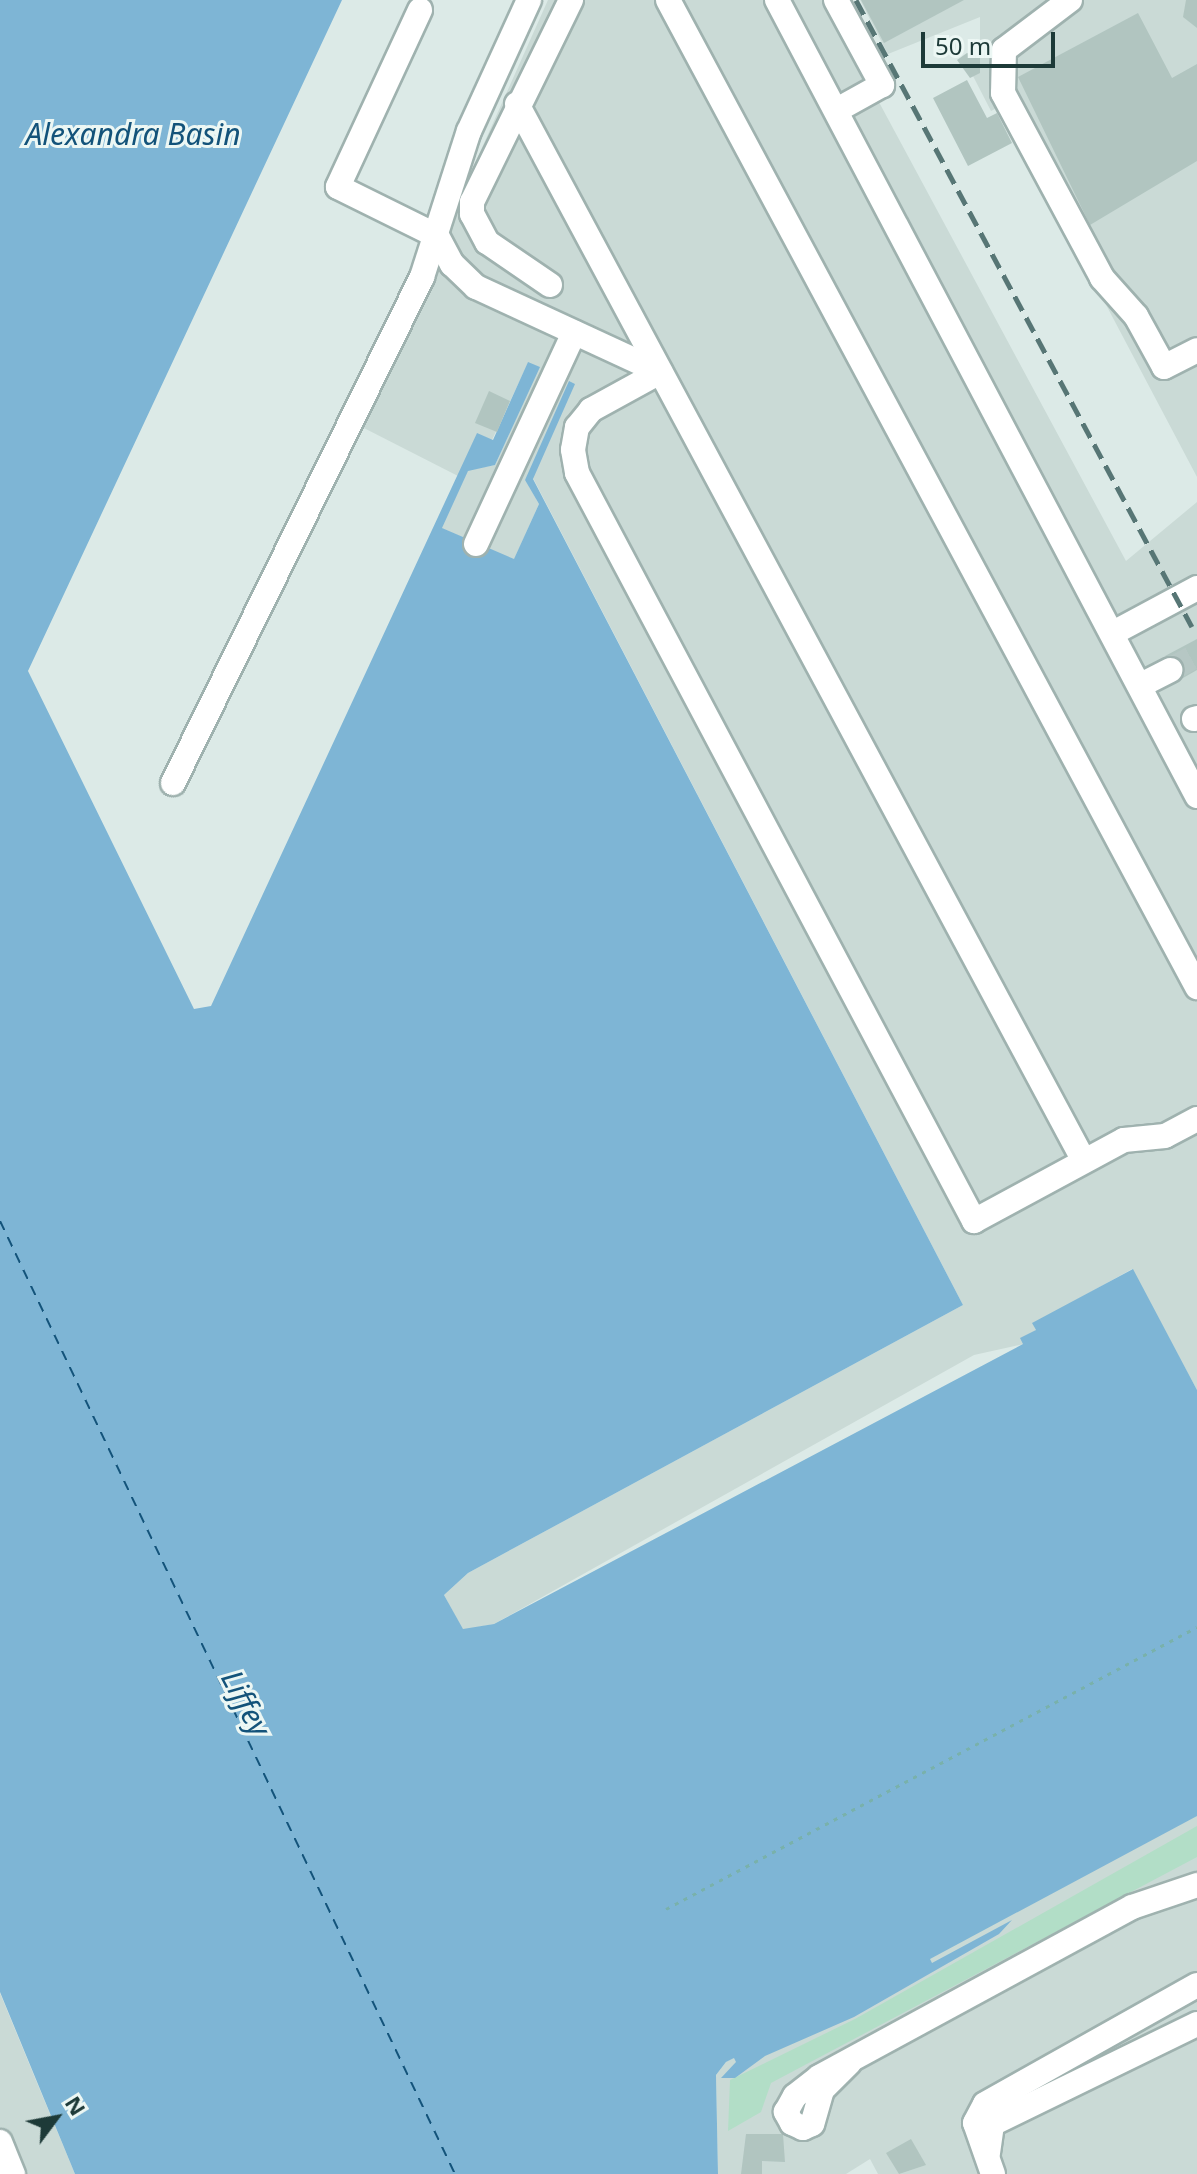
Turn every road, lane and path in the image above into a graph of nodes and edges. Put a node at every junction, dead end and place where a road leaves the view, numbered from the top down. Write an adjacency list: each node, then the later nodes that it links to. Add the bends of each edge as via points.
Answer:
1 (529, 0): 10 (lane, via 469,131)
2 (571, 0): 8 (lane)
3 (668, 0): 22 (lane)
4 (777, 0): 9 (lane)
5 (836, 0): 9 (lane, via 882,85)
6 (1070, 0): 13 (lane, via 1004,50 1003,93 1102,278 1136,316 1164,367)
7 (420, 10): 10 (lane, via 338,187)
8 (517, 104): 11 (lane, via 476,189 472,214 487,242); 14 (lane)
9 (837, 110): 17 (lane)
10 (437, 236): 12 (lane, via 452,264 476,287); 20 (lane, via 422,277)
11 (550, 285)
12 (574, 333): 14 (lane); 15 (lane)
13 (1197, 350)
14 (660, 372): 24 (lane); 24 (lane, via 591,410 577,427 577,473 966,1207 974,1221)
15 (476, 544)
16 (1197, 588): 17 (lane)
17 (1115, 632): 19 (lane)
18 (1170, 670): 19 (lane)
19 (1141, 685): 21 (lane)
20 (173, 783)
21 (1197, 796)
22 (1197, 987)
23 (1197, 1119): 24 (lane, via 1165,1136 1124,1140)
24 (1084, 1161)
25 (1197, 1627): 29 (path)
26 (1197, 1870): 28 (lane)
27 (1197, 1885): 28 (lane)
28 (1144, 1902): 32 (lane)
29 (666, 1909)
30 (1197, 1985): 34 (lane, via 985,2104 975,2123)
31 (1197, 2024): 34 (lane, via 992,2124)
32 (849, 2063)
33 (0, 2142): 35 (lane)
34 (990, 2166)
35 (13, 2174)

